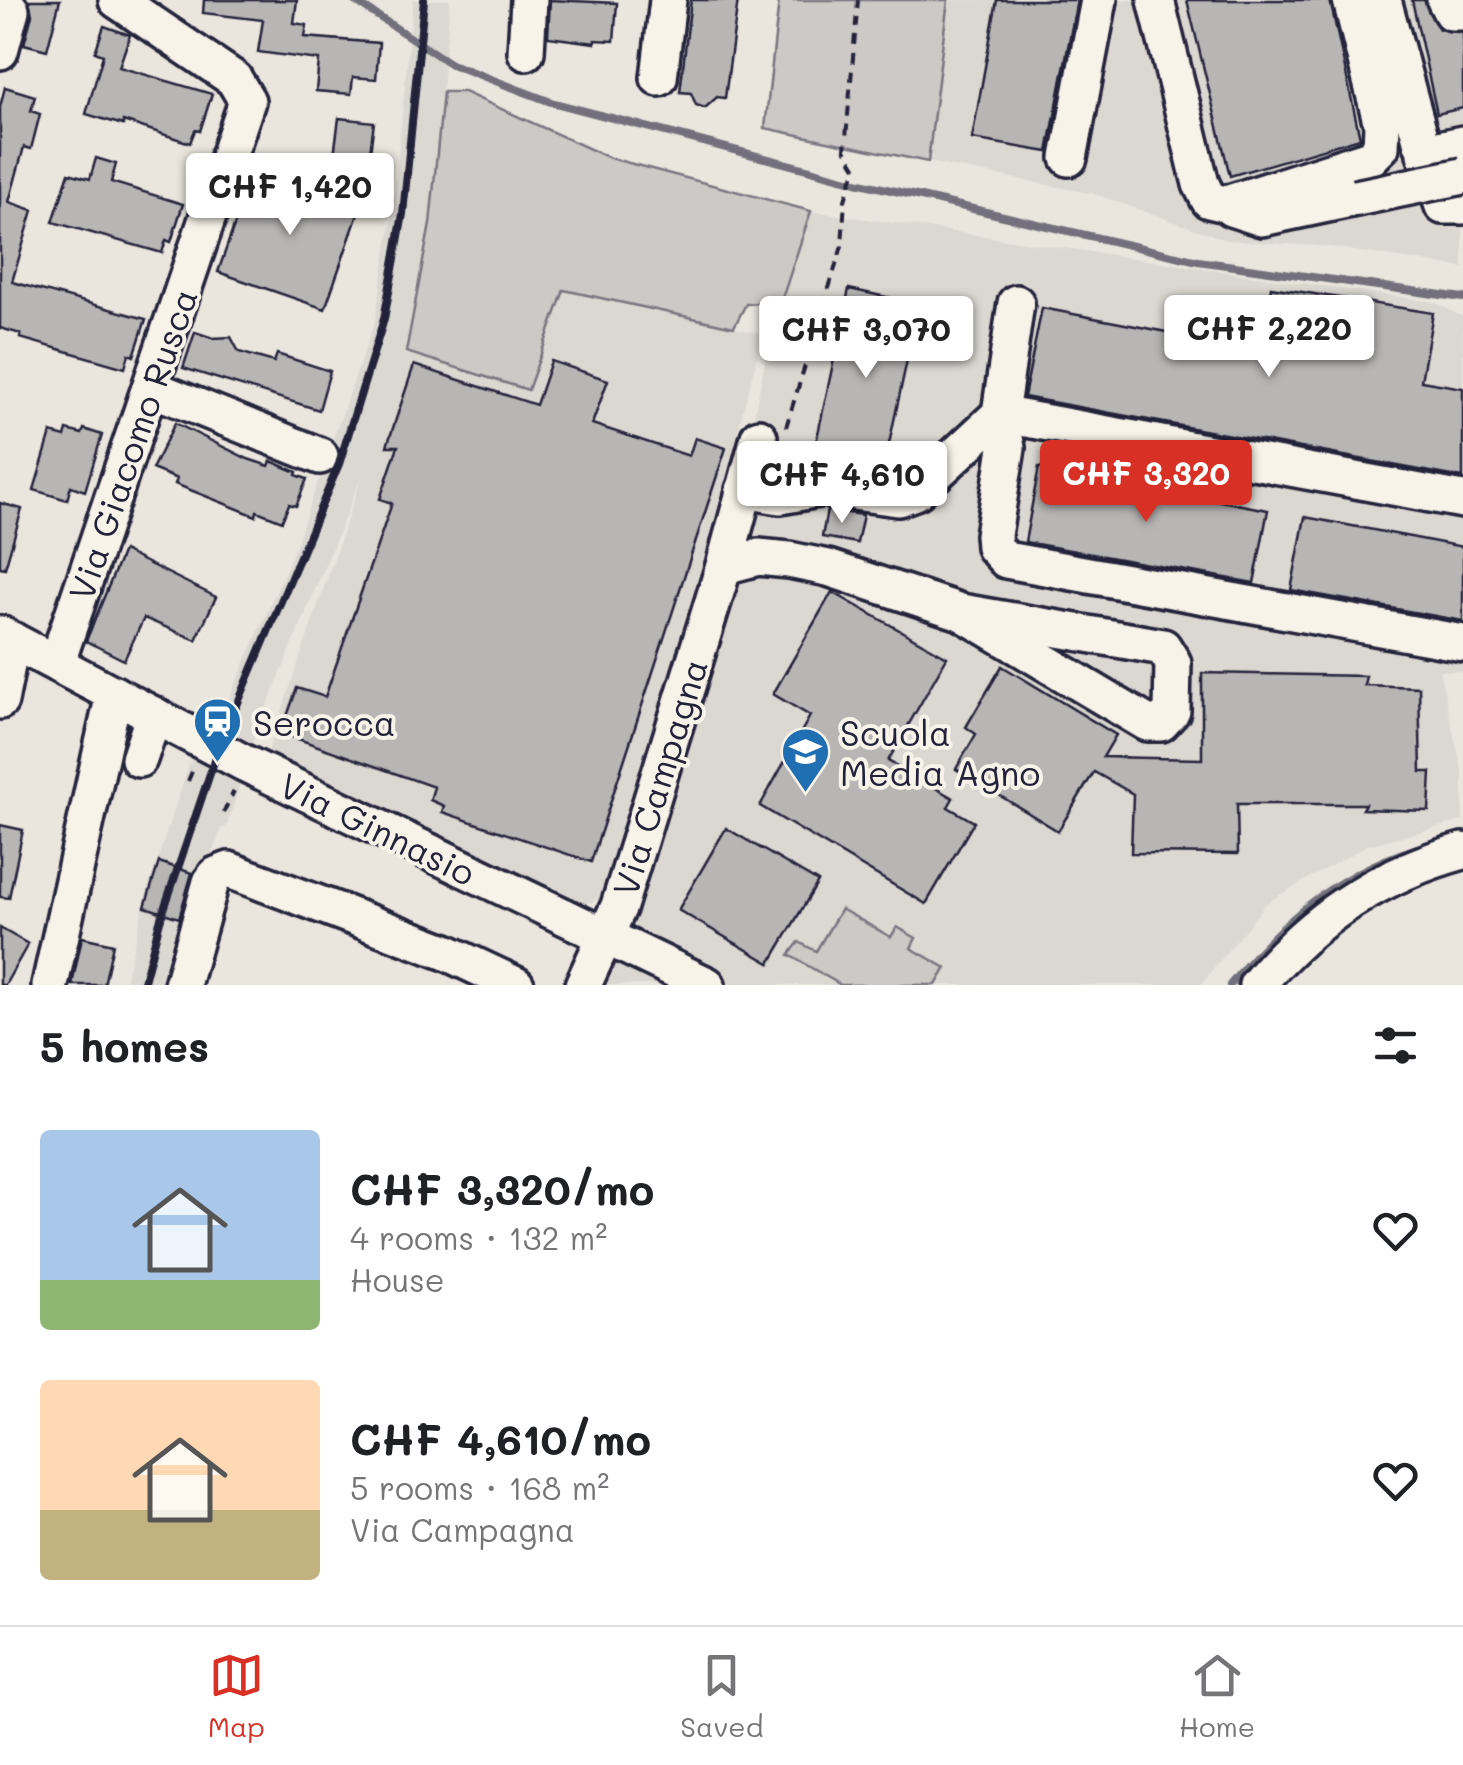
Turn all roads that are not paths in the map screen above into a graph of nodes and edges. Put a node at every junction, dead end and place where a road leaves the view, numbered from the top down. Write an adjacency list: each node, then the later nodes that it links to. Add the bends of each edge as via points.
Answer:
1 (117, 0): 21 (street, Via Giacomo Rusca, via 234,79 248,101)
2 (529, 0): 12 (street)
3 (668, 0): 13 (street)
4 (1098, 0): 16 (street)
5 (1156, 0): 18 (street, via 1201,184 1209,200)
6 (1351, 0): 18 (street, via 1382,147 1370,158)
7 (1384, 0): 14 (street)
8 (1445, 0): 10 (street, via 1451,12)
9 (11, 10): 11 (street)
10 (1463, 12)
11 (0, 51)
12 (526, 52)
13 (659, 78)
14 (1422, 144): 15 (street, via 1434,150); 19 (street, via 1443,206)
15 (1463, 144)
16 (1069, 158)
17 (1463, 176): 18 (street, bridge, via 1262,218)
18 (1226, 204)
19 (1463, 206)
20 (1016, 303): 22 (street)
21 (151, 388): 24 (street); 31 (street, Via Giacomo Rusca)
22 (1000, 414): 25 (street, via 908,495 824,488 766,496); 26 (street); 30 (street, via 1008,448 993,534 1006,560)
23 (759, 436): 25 (street, Via Campagna)
24 (320, 456)
25 (744, 490): 27 (street, Via Campagna)
26 (1463, 500)
27 (724, 566): 28 (street, via 789,560); 37 (street, Via Campagna)
28 (961, 612): 28 (street, via 1163,646 1173,663 1172,711 1161,723 1148,723)
29 (6, 636): 31 (street, Via Ginnasio); 33 (street)
30 (1463, 643)
31 (58, 662): 32 (street, Via Ginnasio)
32 (114, 694): 34 (street, Via Ginnasio); 38 (street)
33 (0, 701)
34 (154, 716): 35 (street); 37 (street, Via Ginnasio)
35 (140, 760)
36 (1463, 852): 43 (street, via 1406,870 1339,906)
37 (606, 934): 41 (street, Via Campagna); 42 (street, Via Ginnasio)
38 (50, 985)
39 (182, 985): 40 (street, via 211,882 222,870 446,952)
40 (516, 985)
41 (584, 985)
42 (707, 985)
43 (1258, 985)

